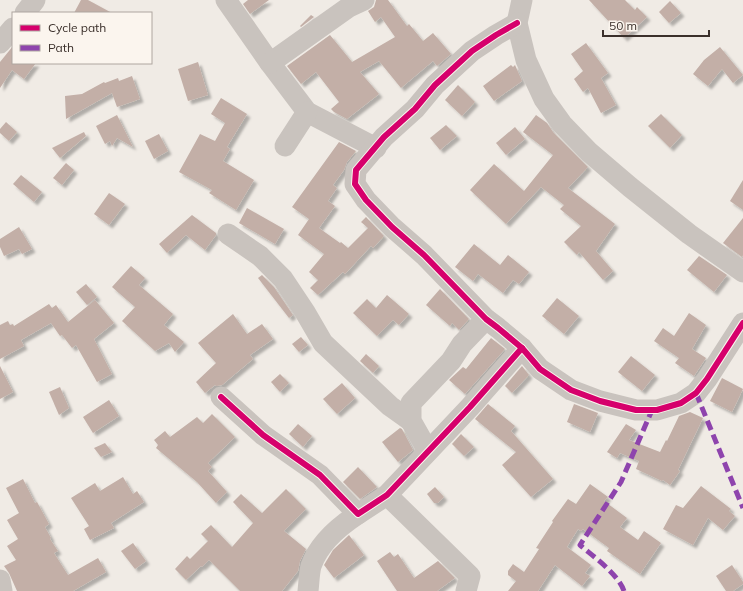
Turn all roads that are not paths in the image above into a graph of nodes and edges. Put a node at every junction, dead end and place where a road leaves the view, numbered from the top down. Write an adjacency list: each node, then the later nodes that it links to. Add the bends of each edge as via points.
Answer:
1 (35, 0): 5 (street)
2 (226, 0): 9 (street)
3 (522, 0): 6 (street)
4 (352, 2): 9 (street)
5 (26, 12)
6 (517, 23): 12 (street, via 472,51 435,85); 14 (street, via 526,60 544,99 562,124 589,152 630,187 689,234)
7 (12, 29): 8 (street)
8 (0, 43)
9 (270, 63): 10 (street)
10 (306, 112): 11 (street); 12 (street)
11 (285, 146)
12 (376, 148): 15 (street, via 356,170 355,184 392,228 424,255)
13 (228, 234): 19 (street, via 260,256 283,279 323,343 390,406)
14 (743, 272)
15 (486, 319): 17 (street); 19 (street, via 411,403)
16 (743, 323): 17 (street, via 696,393 681,403 657,410 636,410 571,390 540,369)
17 (522, 348): 20 (street)
18 (222, 397): 22 (street, via 263,435 320,475)
19 (411, 421): 20 (street)
20 (428, 451): 21 (street)
21 (387, 495): 22 (street); 26 (street, via 470,576)
22 (358, 514): 25 (street, via 340,526 322,544 311,567)
23 (0, 580): 24 (street)
24 (2, 591)
25 (308, 591)
26 (466, 591)

